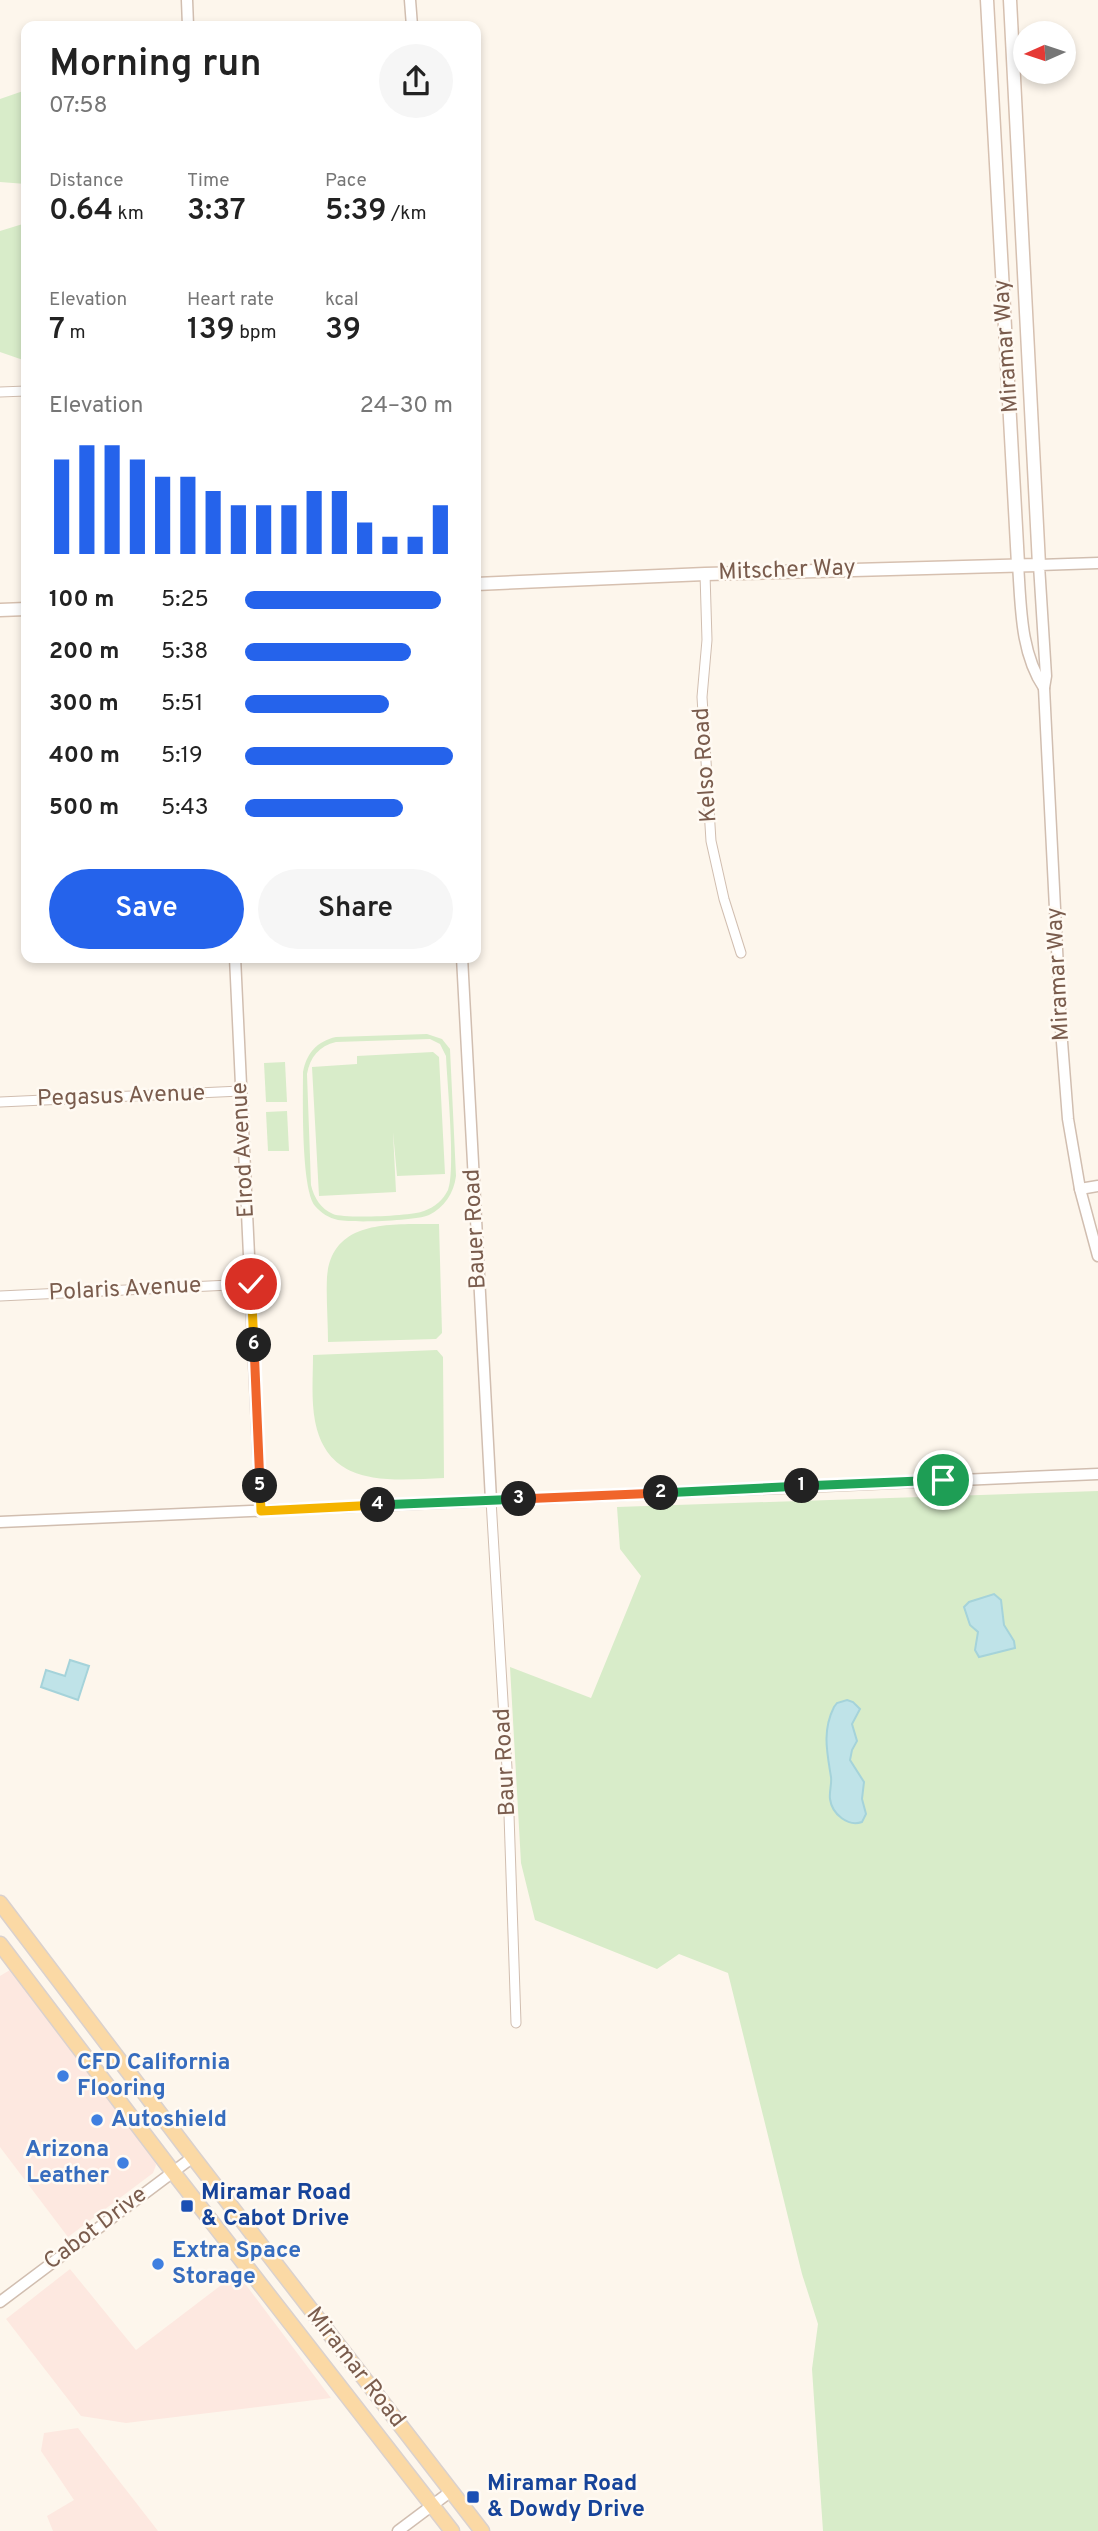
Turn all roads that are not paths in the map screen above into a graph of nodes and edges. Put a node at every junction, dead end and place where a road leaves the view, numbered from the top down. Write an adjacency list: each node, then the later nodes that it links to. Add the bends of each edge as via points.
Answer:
1 (187, 0): 5 (street)
2 (410, 0): 6 (street)
3 (987, 0): 10 (main road, Miramar Way)
4 (1010, 0): 11 (main road, Miramar Way)
5 (188, 21)
6 (411, 21)
7 (21, 391): 8 (street)
8 (0, 393)
9 (1098, 563): 11 (street, Mitscher Way)
10 (1018, 564): 11 (main road, Mitscher Way); 12 (main road, Mitscher Way); 16 (street, Miramar Way, via 1022,629)
11 (1039, 565): 16 (street, Miramar Way)
12 (705, 574): 13 (main road, Mitscher Way); 17 (street, Kelso Road, via 707,640 702,697 711,841)
13 (481, 584)
14 (21, 609): 15 (main road)
15 (0, 610)
16 (1044, 688): 23 (street, Miramar Way, via 1061,1029 1068,1119)
17 (741, 953)
18 (235, 963): 20 (street, Elrod Avenue)
19 (462, 963): 28 (street, Bauer Road)
20 (241, 1091): 21 (street, Pegasus Avenue); 25 (street, Elrod Avenue)
21 (0, 1102)
22 (1098, 1186): 23 (street)
23 (1080, 1189): 24 (street, Miramar Way)
24 (1098, 1256)
25 (251, 1284): 26 (street, Polaris Avenue); 29 (street, Elrod Avenue)
26 (0, 1296)
27 (1098, 1474): 28 (street)
28 (491, 1500): 29 (street); 33 (street, Baur Road)
29 (261, 1511): 30 (street)
30 (0, 1522)
31 (0, 1903): 34 (main road, Miramar Road)
32 (0, 1944): 35 (main road, Miramar Road)
33 (516, 2023)
34 (193, 2157): 35 (street, Cabot Drive); 37 (main road, Miramar Road)
35 (173, 2172): 36 (street, Cabot Drive); 38 (main road, Miramar Road)
36 (0, 2302)
37 (450, 2492): 38 (street); 41 (main road, Miramar Road)
38 (432, 2505): 39 (street); 40 (main road, Miramar Road)
39 (398, 2531)
40 (452, 2531)
41 (482, 2531)

